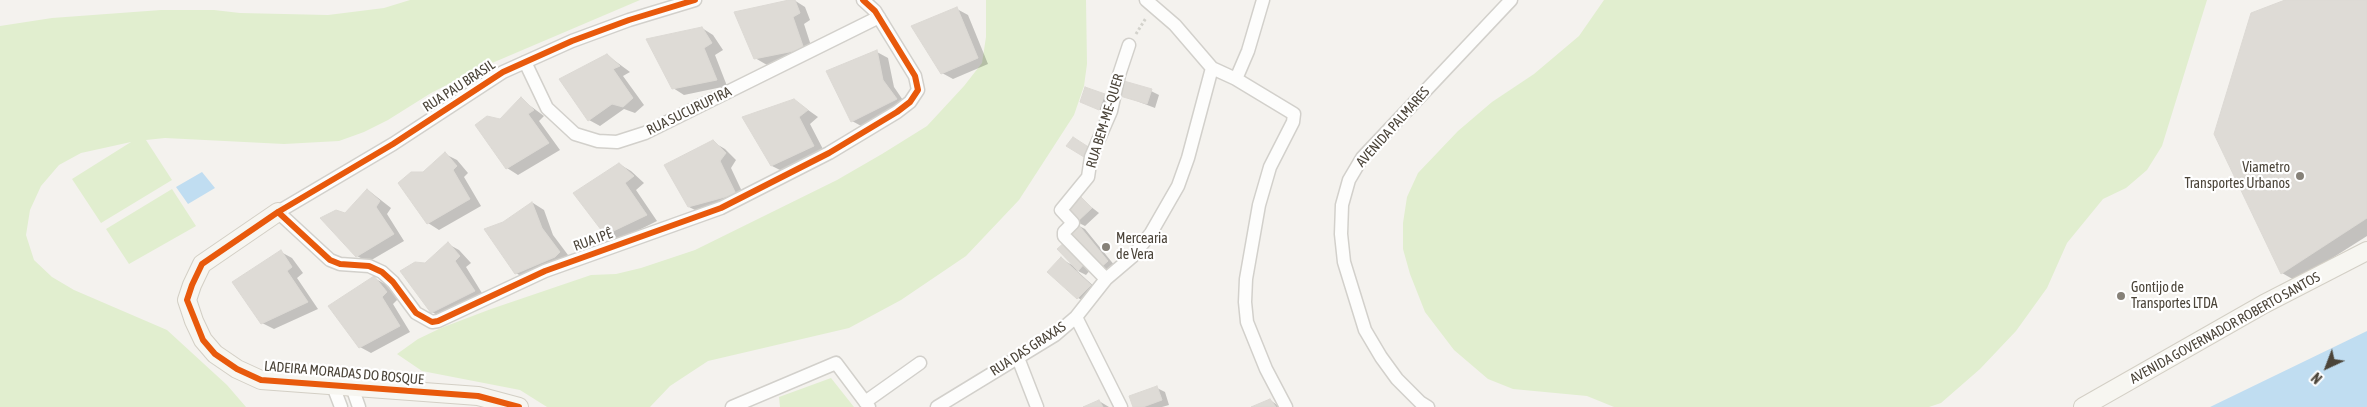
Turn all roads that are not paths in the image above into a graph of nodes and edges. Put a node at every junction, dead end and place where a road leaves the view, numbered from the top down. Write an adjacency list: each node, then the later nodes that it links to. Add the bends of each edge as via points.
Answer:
1 (695, 0): 8 (street, RUA PAU BRASIL, via 629,20)
2 (863, 0): 6 (street)
3 (1263, 0): 10 (street)
4 (1512, 0): 28 (street, AVENIDA PALMARES, via 1362,158 1349,180 1342,205 1344,262 1365,330 1397,379)
5 (1150, 4): 9 (street, via 1175,25)
6 (879, 17): 8 (street, RUA SUCURUPIRA, via 645,133 618,142 598,141 575,134 547,108); 11 (street, RUA IPÊ, via 915,76 918,90 897,112 829,152 721,208 545,271 432,322 416,313 382,272 369,266 330,260)
7 (1129, 45): 13 (street, RUA BEM-ME-QUER, via 1118,75 1111,111 1091,157 1088,177 1061,209 1072,223 1064,236)
8 (525, 62): 11 (street, RUA PAU BRASIL, via 503,72 393,144)
9 (1212, 68): 10 (street); 13 (street, RUA DAS GRAXAS, via 1178,186 1151,233 1133,256)
10 (1236, 79): 27 (street, via 1294,114 1270,166 1259,205 1246,287 1247,322)
11 (278, 212): 17 (street, LADEIRA MORADAS DO BOSQUE, via 202,264 188,300 194,321 203,340 215,354 237,369 261,380)
12 (2367, 251): 29 (street, AVENIDA GOVERNADOR ROBERTO SANTOS, via 2264,304)
13 (1106, 279): 14 (street, RUA DAS GRAXAS)
14 (1076, 317): 15 (street, RUA DAS GRAXAS); 26 (street)
15 (1018, 358): 24 (street, RUA DAS GRAXAS); 25 (street)
16 (920, 363): 19 (street)
17 (333, 386): 18 (street, LADEIRA MORADAS DO BOSQUE); 20 (street)
18 (352, 387): 21 (street); 22 (street, LADEIRA MORADAS DO BOSQUE, via 478,396)
19 (867, 404): 23 (street, via 836,364)
20 (341, 407)
21 (359, 407)
22 (519, 407)
23 (732, 407)
24 (937, 407)
25 (1037, 407)
26 (1121, 407)
27 (1286, 407)
28 (1428, 407)
29 (2083, 407)

